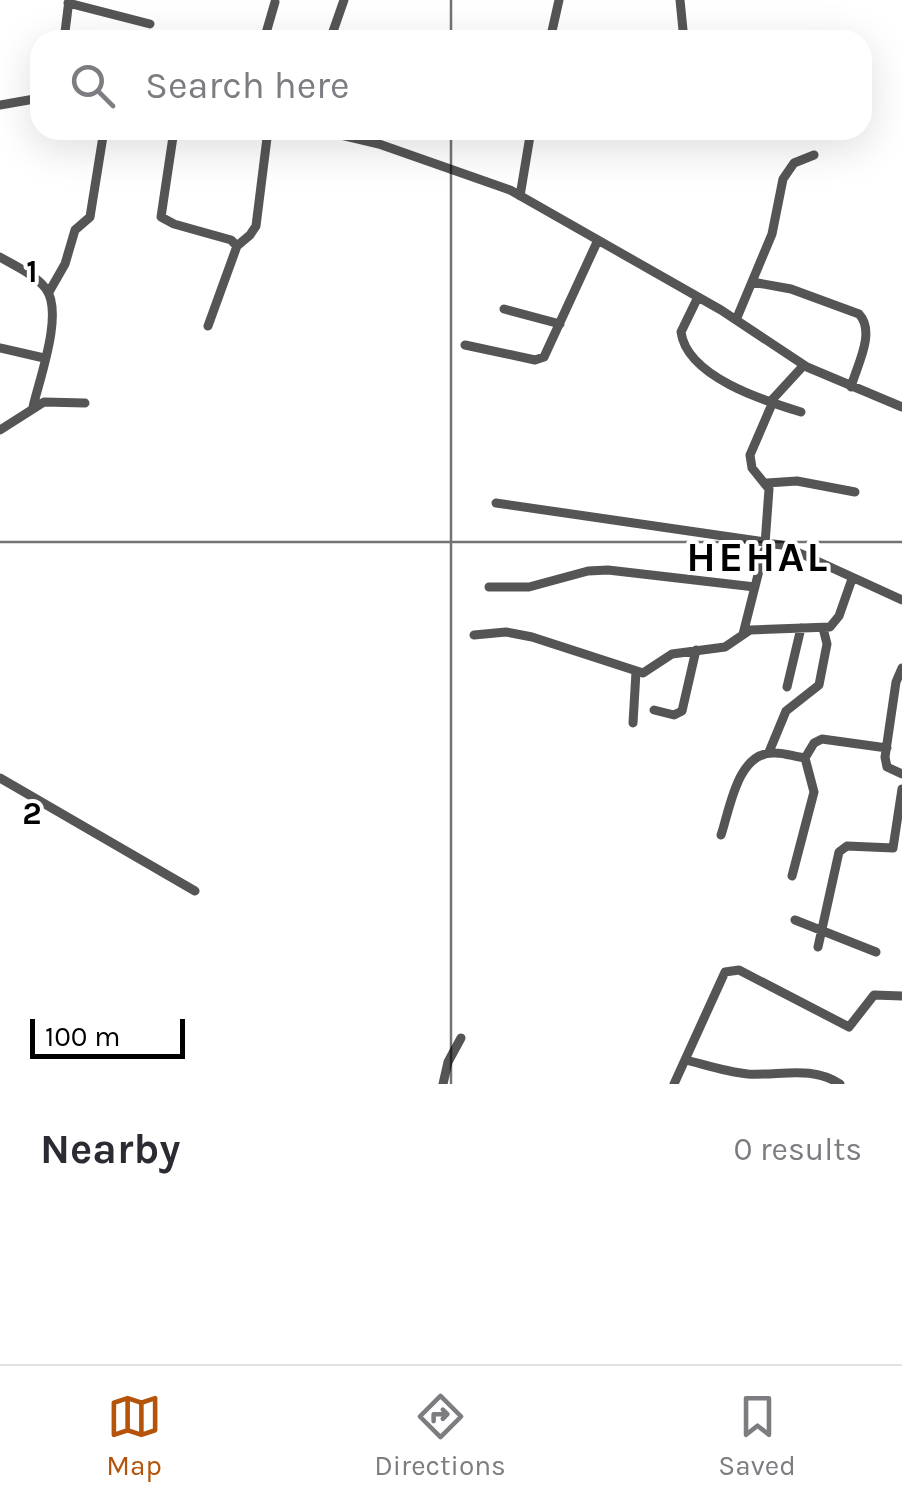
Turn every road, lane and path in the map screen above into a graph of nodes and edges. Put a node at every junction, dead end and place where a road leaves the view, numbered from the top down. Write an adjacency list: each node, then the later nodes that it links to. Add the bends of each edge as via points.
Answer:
1 (344, 0): 9 (street)
2 (559, 0): 10 (street)
3 (680, 0): 11 (street)
4 (69, 2): 6 (street); 7 (street)
5 (274, 2): 8 (street)
6 (150, 24)
7 (65, 30)
8 (267, 30)
9 (334, 30)
10 (552, 30)
11 (683, 30)
12 (30, 100): 13 (street)
13 (0, 105)
14 (102, 140): 25 (street, via 90,217 75,230)
15 (173, 140): 22 (street, via 161,217)
16 (267, 140): 22 (street, via 256,226)
17 (356, 140): 20 (street)
18 (528, 140): 20 (street)
19 (814, 155): 24 (street, via 794,163 783,178 772,234)
20 (520, 196): 21 (street)
21 (598, 240): 26 (street); 29 (street)
22 (237, 246): 30 (street)
23 (0, 257): 25 (street)
24 (752, 282): 28 (street); 35 (street, via 804,294 864,320 867,335)
25 (48, 292): 33 (street, via 53,313)
26 (698, 297): 28 (street); 37 (street, via 681,332 688,348 730,386)
27 (504, 309): 29 (street)
28 (736, 320): 34 (street)
29 (560, 324): 31 (street, via 541,360)
30 (208, 326)
31 (465, 345)
32 (0, 348): 33 (street)
33 (44, 358): 39 (street)
34 (804, 366): 35 (street); 37 (street)
35 (851, 386): 38 (street)
36 (84, 403): 39 (street, via 52,401)
37 (771, 403): 40 (street); 42 (street, via 750,455 752,468)
38 (902, 407)
39 (33, 408): 41 (street)
40 (802, 412)
41 (0, 430)
42 (767, 483): 43 (street, via 797,481); 45 (street)
43 (855, 492)
44 (496, 503): 45 (street)
45 (765, 547): 46 (street, via 782,546); 48 (street)
46 (852, 578): 49 (street); 51 (street, via 835,622)
47 (489, 587): 48 (street, via 608,570)
48 (755, 587): 52 (street)
49 (902, 600)
50 (801, 628): 51 (street); 52 (street); 57 (street)
51 (823, 628): 61 (street, via 827,644 819,685 786,711)
52 (743, 634): 54 (street, via 725,646)
53 (474, 635): 56 (street, via 532,636)
54 (696, 650): 56 (street); 58 (street, via 682,710)
55 (902, 668): 60 (street)
56 (636, 672): 59 (street)
57 (787, 688)
58 (654, 710)
59 (633, 723)
60 (887, 748): 62 (street, via 822,739); 63 (street, via 887,767)
61 (769, 752): 62 (street); 66 (street, via 740,776)
62 (805, 758): 67 (street, via 814,792)
63 (902, 774)
64 (0, 778): 68 (street)
65 (902, 789): 70 (street, via 893,848 841,848)
66 (721, 835)
67 (792, 876)
68 (195, 890)
69 (795, 920): 70 (street)
70 (822, 930): 71 (street); 72 (street)
71 (818, 946)
72 (876, 952)
73 (902, 996): 75 (street, via 874,994 853,1024 844,1026 730,970 720,978)
74 (461, 1038): 76 (street)
75 (686, 1060): 77 (street); 78 (street, via 741,1073 799,1072)
76 (443, 1084)
77 (674, 1084)
78 (840, 1084)

